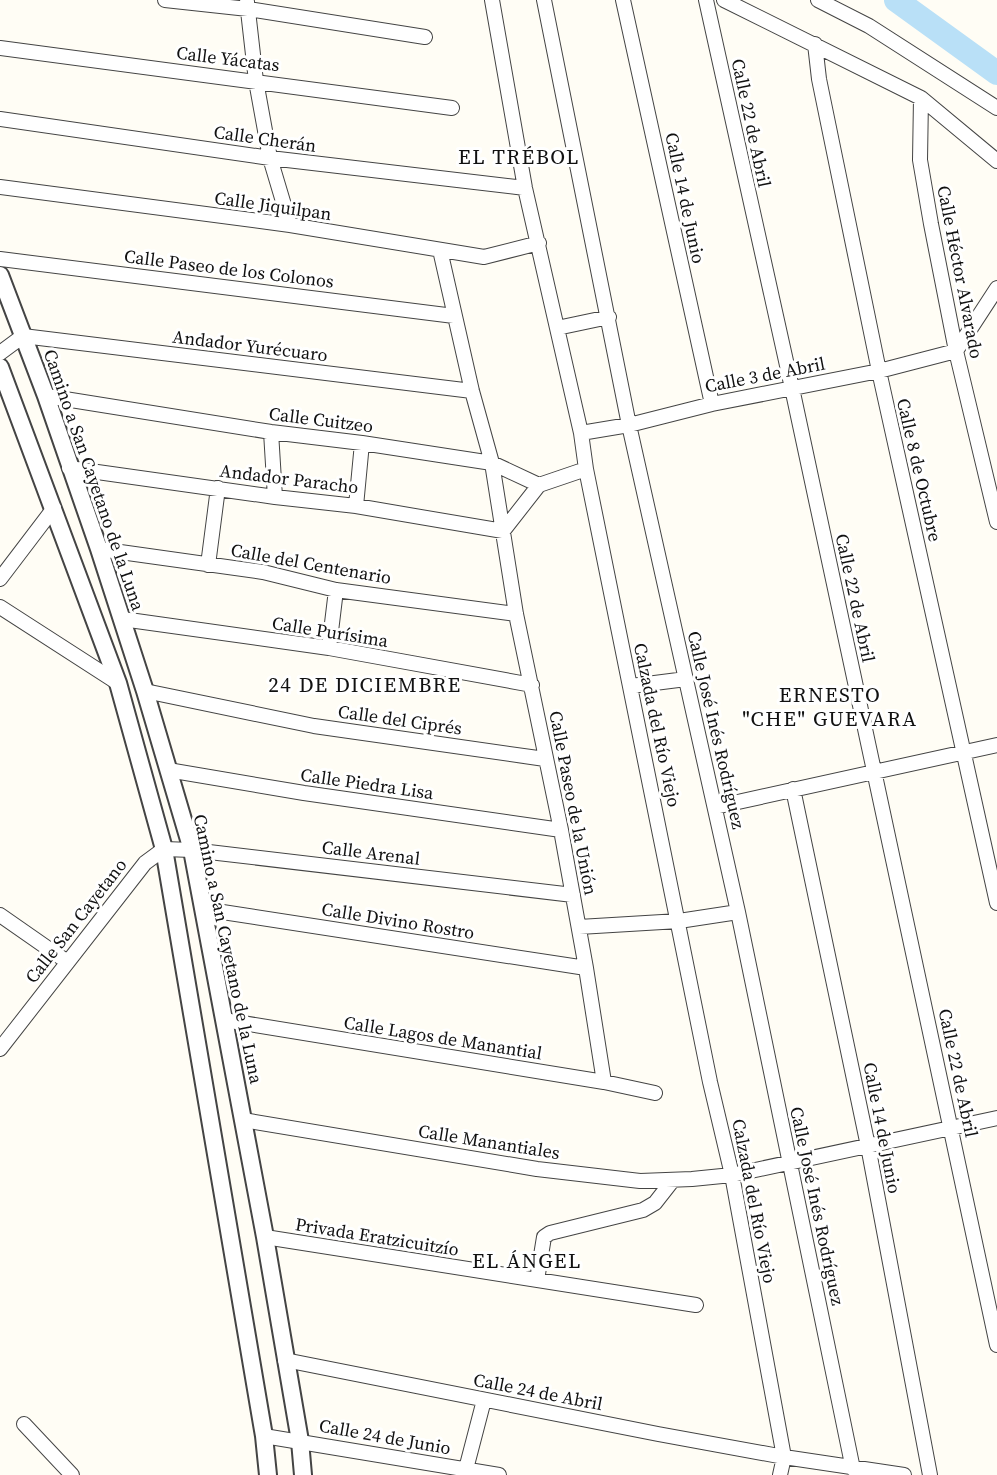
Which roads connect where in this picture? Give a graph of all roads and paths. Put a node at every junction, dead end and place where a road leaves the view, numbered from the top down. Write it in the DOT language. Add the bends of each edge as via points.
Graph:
graph roads {
  1 [pos="165,0"];
  2 [pos="492,0"];
  3 [pos="544,0"];
  4 [pos="623,0"];
  5 [pos="706,0"];
  6 [pos="724,0"];
  7 [pos="818,0"];
  8 [pos="247,5"];
  9 [pos="425,37"];
  10 [pos="815,44"];
  11 [pos="0,48"];
  12 [pos="256,81"];
  13 [pos="921,98"];
  14 [pos="452,108"];
  15 [pos="997,108"];
  16 [pos="0,119"];
  17 [pos="270,158"];
  18 [pos="997,161"];
  19 [pos="0,187"];
  20 [pos="525,188"];
  21 [pos="291,225"];
  22 [pos="539,243"];
  23 [pos="440,250"];
  24 [pos="0,259"];
  25 [pos="0,275"];
  26 [pos="997,288"];
  27 [pos="454,316"];
  28 [pos="609,317"];
  29 [pos="557,328"];
  30 [pos="23,336"];
  31 [pos="956,351"];
  32 [pos="0,353"];
  33 [pos="0,367"];
  34 [pos="879,371"];
  35 [pos="792,388"];
  36 [pos="472,391"];
  37 [pos="46,396"];
  38 [pos="712,404"];
  39 [pos="629,425"];
  40 [pos="271,432"];
  41 [pos="581,433"];
  42 [pos="362,443"];
  43 [pos="492,463"];
  44 [pos="69,468"];
  45 [pos="586,469"];
  46 [pos="539,485"];
  47 [pos="218,488"];
  48 [pos="275,498"];
  49 [pos="356,506"];
  50 [pos="54,508"];
  51 [pos="996,513"];
  52 [pos="503,531"];
  53 [pos="99,549"];
  54 [pos="208,564"];
  55 [pos="0,579"];
  56 [pos="336,590"];
  57 [pos="0,607"];
  58 [pos="516,614"];
  59 [pos="122,620"];
  60 [pos="329,648"];
  61 [pos="686,679"];
  62 [pos="118,683"];
  63 [pos="532,685"];
  64 [pos="631,686"];
  65 [pos="145,691"];
  66 [pos="997,746"];
  67 [pos="964,752"];
  68 [pos="545,759"];
  69 [pos="168,770"];
  70 [pos="874,771"];
  71 [pos="793,789"];
  72 [pos="715,807"];
  73 [pos="561,831"];
  74 [pos="164,849"];
  75 [pos="192,850"];
  76 [pos="573,895"];
  77 [pos="997,903"];
  78 [pos="203,909"];
  79 [pos="738,912"];
  80 [pos="0,915"];
  81 [pos="679,921"];
  82 [pos="579,927"];
  83 [pos="66,962"];
  84 [pos="586,968"];
  85 [pos="224,1020"];
  86 [pos="0,1049"];
  87 [pos="604,1082"];
  88 [pos="655,1093"];
  89 [pos="997,1118"];
  90 [pos="243,1120"];
  91 [pos="951,1127"];
  92 [pos="868,1146"];
  93 [pos="790,1163"];
  94 [pos="732,1174"];
  95 [pos="673,1180"];
  96 [pos="265,1237"];
  97 [pos="537,1280"];
  98 [pos="696,1305"];
  99 [pos="997,1345"];
  100 [pos="285,1360"];
  101 [pos="484,1400"];
  102 [pos="24,1424"];
  103 [pos="264,1436"];
  104 [pos="300,1441"];
  105 [pos="784,1457"];
  106 [pos="853,1468"];
  107 [pos="466,1472"];
  108 [pos="72,1475"];
  109 [pos="268,1475"];
  110 [pos="303,1475"];
  111 [pos="499,1475"];
  112 [pos="780,1475"];
  113 [pos="904,1475"];
  114 [pos="930,1475"];
  1 -- 8 [label="street"];
  2 -- 20 [label="street, Calzada del Río Viejo"];
  3 -- 28 [label="street, Calle José Inés Rodríguez"];
  4 -- 38 [label="street, Calle 14 de Junio"];
  5 -- 35 [label="street, Calle 22 de Abril"];
  6 -- 10 [label="street"];
  7 -- 15 [label="street" via="869,26"];
  8 -- 9 [label="street"];
  8 -- 12 [label="street"];
  10 -- 13 [label="street"];
  10 -- 34 [label="street, Calle 8 de Octubre"];
  11 -- 12 [label="street, Calle Yácatas"];
  12 -- 14 [label="street, Calle Yácatas"];
  12 -- 17 [label="street"];
  13 -- 18 [label="street"];
  13 -- 31 [label="street, Calle Héctor Alvarado" via="920,160"];
  16 -- 17 [label="street, Calle Cherán"];
  17 -- 20 [label="street, Calle Cherán"];
  17 -- 21 [label="street"];
  19 -- 21 [label="street, Calle Jiquilpan"];
  20 -- 22 [label="street, Calzada del Río Viejo"];
  21 -- 23 [label="street, Calle Jiquilpan"];
  22 -- 23 [label="street, Calle Jiquilpan" via="484,256"];
  22 -- 29 [label="street, Calzada del Río Viejo"];
  23 -- 27 [label="street, Calle Paseo de la Unión"];
  24 -- 27 [label="street, Calle Paseo de los Colonos"];
  25 -- 30 [label="street, Camino a San Cayetano de la Luna"];
  26 -- 31 [label="street"];
  27 -- 36 [label="street, Calle Paseo de la Unión"];
  28 -- 29 [label="street"];
  28 -- 39 [label="street, Calle José Inés Rodríguez"];
  29 -- 41 [label="street, Calzada del Río Viejo"];
  30 -- 32 [label="street"];
  30 -- 36 [label="street, Andador Yurécuaro"];
  30 -- 37 [label="street, Camino a San Cayetano de la Luna"];
  31 -- 34 [label="street, Calle 3 de Abril"];
  31 -- 51 [label="street, Calle Héctor Alvarado"];
  33 -- 50 [label="street"];
  34 -- 35 [label="street, Calle 3 de Abril"];
  34 -- 67 [label="street, Calle 8 de Octubre"];
  35 -- 38 [label="street, Calle 3 de Abril"];
  35 -- 70 [label="street, Calle 22 de Abril"];
  36 -- 43 [label="street, Calle Paseo de la Unión"];
  37 -- 40 [label="street, Calle Cuitzeo"];
  37 -- 44 [label="street, Camino a San Cayetano de la Luna"];
  38 -- 39 [label="street, Calle 3 de Abril"];
  39 -- 41 [label="street, Calle 3 de Abril"];
  39 -- 61 [label="street, Calle José Inés Rodríguez"];
  40 -- 42 [label="street, Calle Cuitzeo"];
  40 -- 48 [label="street"];
  41 -- 45 [label="street, Calzada del Río Viejo"];
  42 -- 43 [label="street, Calle Cuitzeo"];
  42 -- 49 [label="street"];
  43 -- 46 [label="street, Calle Cuitzeo"];
  43 -- 52 [label="street, Calle Paseo de la Unión"];
  44 -- 47 [label="street, Andador Paracho"];
  44 -- 53 [label="street, Camino a San Cayetano de la Luna"];
  45 -- 46 [label="street"];
  45 -- 64 [label="street, Calzada del Río Viejo"];
  46 -- 52 [label="street"];
  47 -- 48 [label="street, Andador Paracho"];
  47 -- 54 [label="street"];
  48 -- 49 [label="street, Andador Paracho"];
  49 -- 52 [label="street, Andador Paracho"];
  50 -- 55 [label="street"];
  50 -- 62 [label="street"];
  52 -- 58 [label="street, Calle Paseo de la Unión"];
  53 -- 54 [label="street, Calle del Centenario"];
  53 -- 59 [label="street, Camino a San Cayetano de la Luna"];
  54 -- 56 [label="street, Calle del Centenario" via="263,572"];
  56 -- 58 [label="street, Calle del Centenario"];
  56 -- 60 [label="street"];
  57 -- 62 [label="street"];
  58 -- 63 [label="street, Calle Paseo de la Unión"];
  59 -- 60 [label="street, Calle Purísima"];
  59 -- 65 [label="street, Camino a San Cayetano de la Luna"];
  60 -- 63 [label="street, Calle Purísima"];
  61 -- 64 [label="street"];
  61 -- 72 [label="street, Calle José Inés Rodríguez"];
  62 -- 74 [label="street"];
  63 -- 68 [label="street, Calle Paseo de la Unión"];
  64 -- 81 [label="street, Calzada del Río Viejo"];
  65 -- 68 [label="street, Calle del Ciprés" via="314,726"];
  65 -- 69 [label="street, Camino a San Cayetano de la Luna"];
  66 -- 67 [label="street"];
  67 -- 70 [label="street"];
  67 -- 77 [label="street, Calle 8 de Octubre"];
  68 -- 73 [label="street, Calle Paseo de la Unión"];
  69 -- 73 [label="street, Calle Piedra Lisa"];
  69 -- 75 [label="street, Camino a San Cayetano de la Luna"];
  70 -- 71 [label="street"];
  70 -- 91 [label="street, Calle 22 de Abril"];
  71 -- 72 [label="street"];
  71 -- 92 [label="street, Calle 14 de Junio"];
  72 -- 79 [label="street, Calle José Inés Rodríguez"];
  73 -- 76 [label="street, Calle Paseo de la Unión"];
  74 -- 75 [label="street, Calle Arenal"];
  74 -- 83 [label="street, Calle San Cayetano" via="145,862"];
  74 -- 103 [label="street"];
  75 -- 76 [label="street, Calle Arenal"];
  75 -- 78 [label="street, Camino a San Cayetano de la Luna"];
  76 -- 82 [label="street, Calle Paseo de la Unión"];
  78 -- 84 [label="street, Calle Divino Rostro"];
  78 -- 85 [label="street, Camino a San Cayetano de la Luna"];
  79 -- 81 [label="street"];
  79 -- 93 [label="street, Calle José Inés Rodríguez"];
  80 -- 83 [label="street"];
  81 -- 82 [label="street"];
  81 -- 94 [label="street, Calzada del Río Viejo"];
  82 -- 84 [label="street, Calle Paseo de la Unión"];
  83 -- 86 [label="street, Calle San Cayetano"];
  84 -- 87 [label="street, Calle Paseo de la Unión"];
  85 -- 87 [label="street, Calle Lagos de Manantial"];
  85 -- 90 [label="street, Camino a San Cayetano de la Luna"];
  87 -- 88 [label="street, Calle Lagos de Manantial"];
  89 -- 91 [label="street, Calle Manantiales"];
  90 -- 95 [label="street, Calle Manantiales" via="537,1169 640,1181"];
  90 -- 96 [label="street, Camino a San Cayetano de la Luna"];
  91 -- 92 [label="street, Calle Manantiales"];
  91 -- 99 [label="street, Calle 22 de Abril"];
  92 -- 93 [label="street, Calle Manantiales"];
  92 -- 114 [label="street, Calle 14 de Junio"];
  93 -- 94 [label="street, Calle Manantiales"];
  93 -- 106 [label="street, Calle José Inés Rodríguez"];
  94 -- 95 [label="street, Calle Manantiales"];
  94 -- 105 [label="street, Calzada del Río Viejo"];
  95 -- 97 [label="street" via="655,1203 643,1210 544,1237"];
  96 -- 97 [label="street, Privada Eratzicuitzío"];
  96 -- 100 [label="street, Camino a San Cayetano de la Luna"];
  97 -- 98 [label="street, Privada Eratzicuitzío"];
  100 -- 101 [label="street, Calle 24 de Abril"];
  100 -- 104 [label="street, Camino a San Cayetano de la Luna"];
  101 -- 105 [label="street, Calle 24 de Abril"];
  101 -- 107 [label="street"];
  102 -- 108 [label="street"];
  103 -- 104 [label="street, Calle 24 de Junio"];
  103 -- 109 [label="street"];
  104 -- 107 [label="street, Calle 24 de Junio"];
  104 -- 110 [label="street, Camino a San Cayetano de la Luna"];
  105 -- 106 [label="street, Calle 24 de Abril"];
  105 -- 112 [label="street"];
  106 -- 113 [label="street, Calle 24 de Abril"];
  107 -- 111 [label="street, Calle 24 de Junio"];
}
